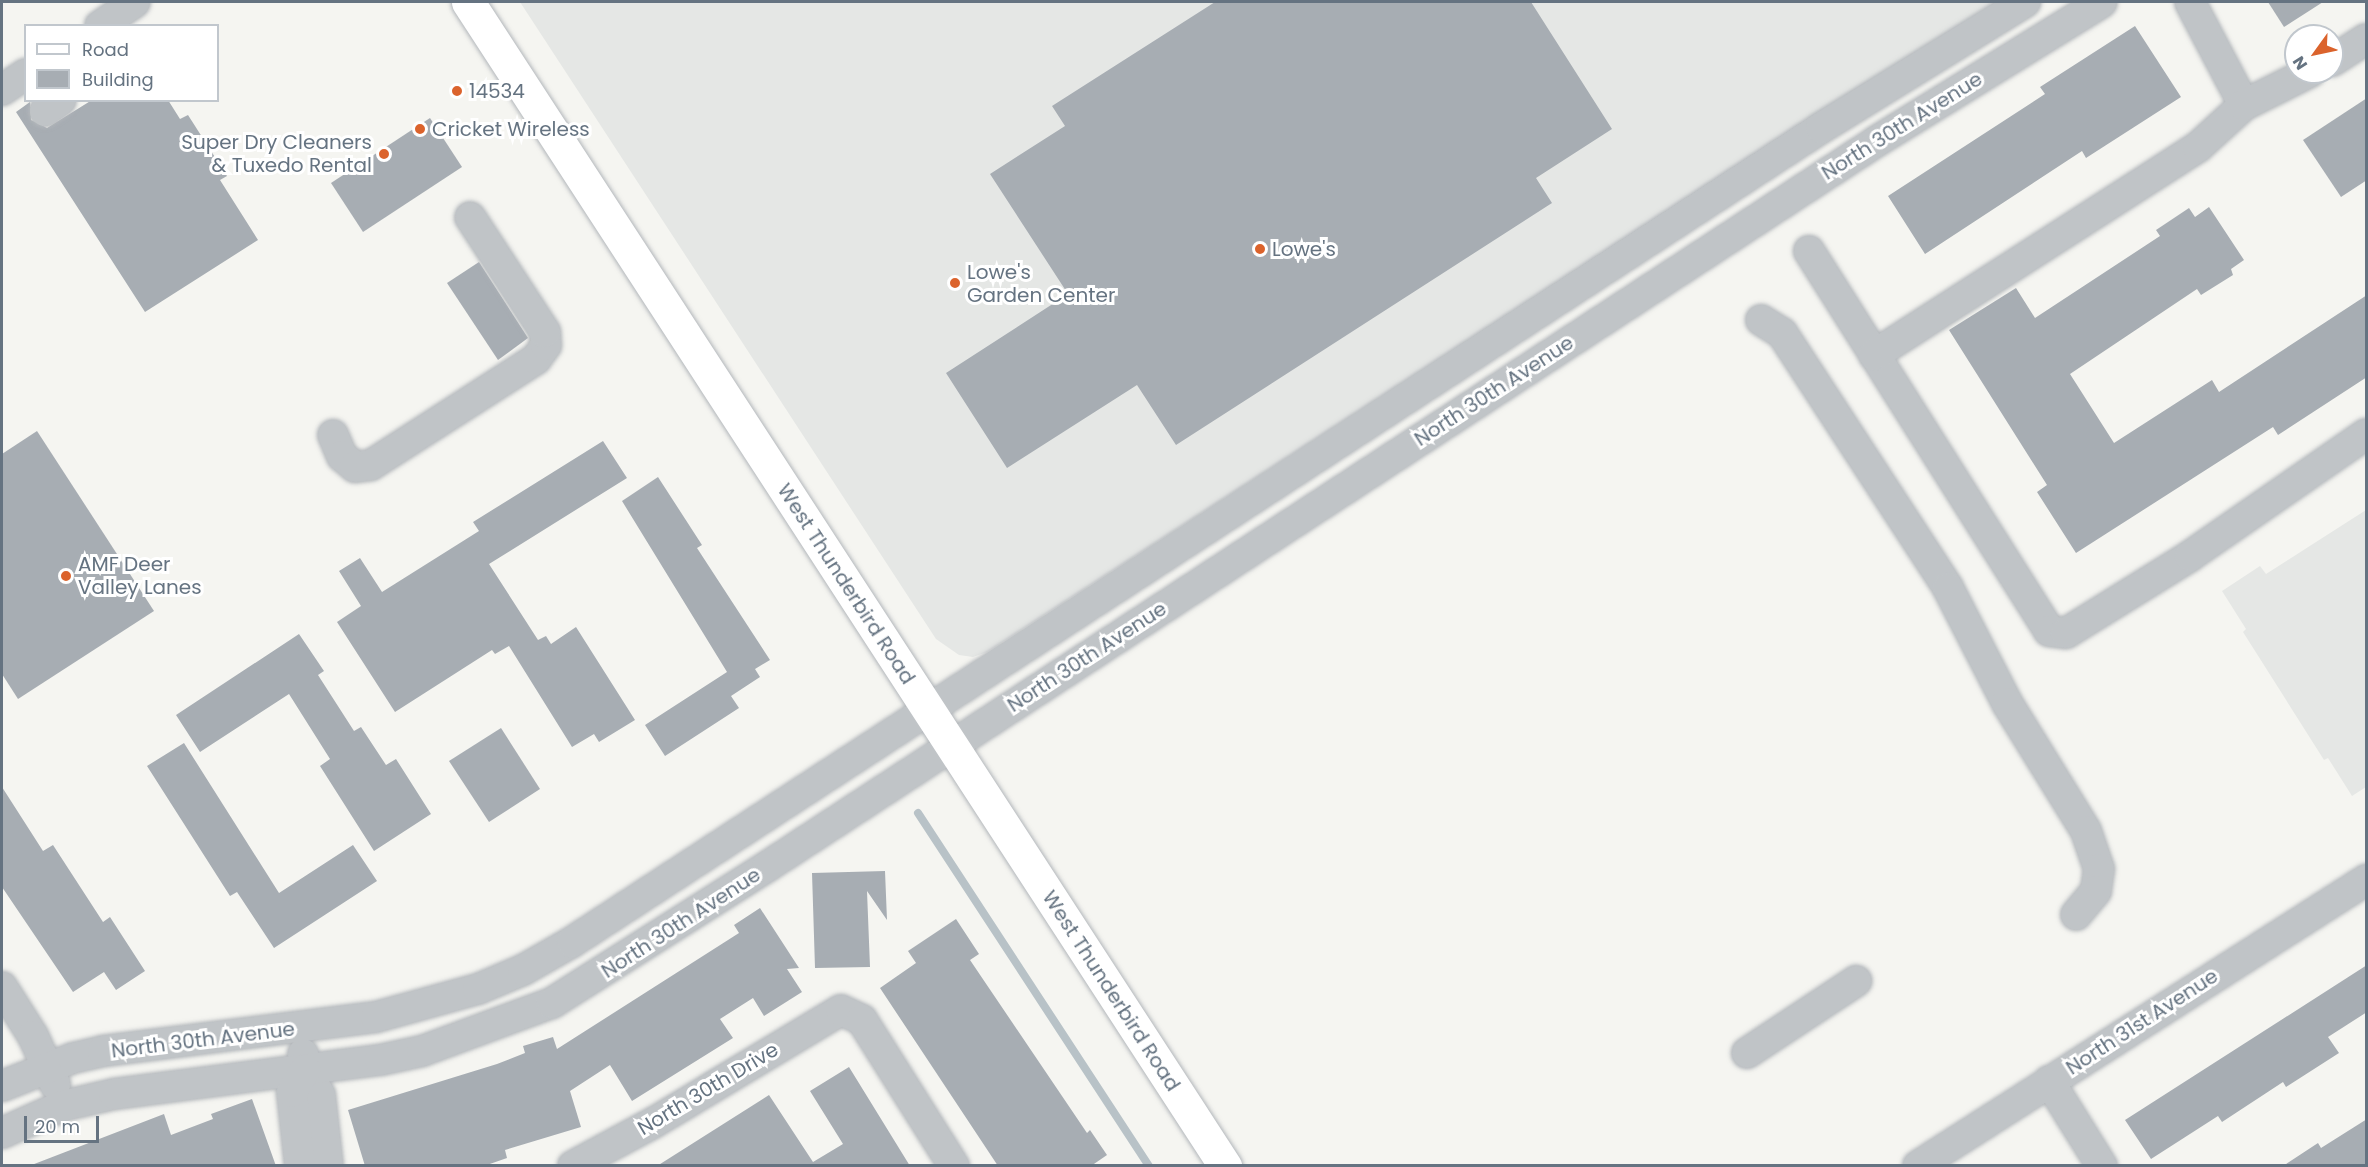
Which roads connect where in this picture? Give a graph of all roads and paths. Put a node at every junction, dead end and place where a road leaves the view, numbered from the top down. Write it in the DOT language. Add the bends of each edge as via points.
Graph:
graph roads {
  1 [pos="135,2"];
  2 [pos="468,2"];
  3 [pos="2025,2"];
  4 [pos="2102,2"];
  5 [pos="2190,2"];
  6 [pos="103,24"];
  7 [pos="2367,39"];
  8 [pos="2344,53"];
  9 [pos="24,75"];
  10 [pos="2286,84"];
  11 [pos="2,90"];
  12 [pos="2244,105"];
  13 [pos="470,217"];
  14 [pos="1809,251"];
  15 [pos="1761,320"];
  16 [pos="1874,355"];
  17 [pos="2367,434"];
  18 [pos="333,435"];
  19 [pos="927,710"];
  20 [pos="950,746"];
  21 [pos="2367,880"];
  22 [pos="2076,915"];
  23 [pos="1856,981"];
  24 [pos="2,987"];
  25 [pos="300,1028"];
  26 [pos="1747,1053"];
  27 [pos="50,1067"];
  28 [pos="305,1070"];
  29 [pos="2049,1081"];
  30 [pos="2,1086"];
  31 [pos="63,1106"];
  32 [pos="2,1133"];
  33 [pos="300,1166"];
  34 [pos="328,1166"];
  35 [pos="573,1166"];
  36 [pos="954,1166"];
  37 [pos="1225,1166"];
  38 [pos="1918,1166"];
  39 [pos="2102,1166"];
  1 -- 6 [label="street"];
  2 -- 19 [label="main road, West Thunderbird Road"];
  3 -- 19 [label="street, North 30th Avenue" via="1404,396"];
  4 -- 20 [label="street, North 30th Avenue" via="1877,141"];
  5 -- 12 [label="street"];
  7 -- 8 [label="street"];
  9 -- 11 [label="street"];
  10 -- 12 [label="street"];
  12 -- 16 [label="street" via="2198,147"];
  13 -- 18 [label="street" via="545,332 546,345 536,359 371,465 355,466 342,456"];
  14 -- 16 [label="street"];
  15 -- 22 [label="street" via="1782,333 1942,580 2007,703 2086,831 2099,869 2097,891"];
  16 -- 17 [label="street" via="2049,631 2066,633 2181,562"];
  19 -- 20 [label="main road, West Thunderbird Road"];
  19 -- 25 [label="street, North 30th Avenue" via="523,970 425,1005"];
  20 -- 28 [label="street, North 30th Avenue" via="552,1003 422,1051"];
  20 -- 37 [label="main road, West Thunderbird Road"];
  21 -- 29 [label="street, North 31st Avenue"];
  23 -- 26 [label="street"];
  24 -- 27 [label="street"];
  25 -- 27 [label="street, North 30th Avenue" via="103,1051"];
  25 -- 28 [label="street"];
  27 -- 30 [label="street, North 30th Avenue"];
  27 -- 31 [label="street"];
  28 -- 31 [label="street, North 30th Avenue" via="114,1094"];
  28 -- 33 [label="street" via="292,1092"];
  28 -- 34 [label="street" via="320,1095"];
  29 -- 38 [label="street, North 31st Avenue"];
  29 -- 39 [label="street"];
  31 -- 32 [label="street, North 30th Avenue"];
  35 -- 36 [label="street, North 30th Drive" via="653,1123 841,1010 862,1020"];
}
